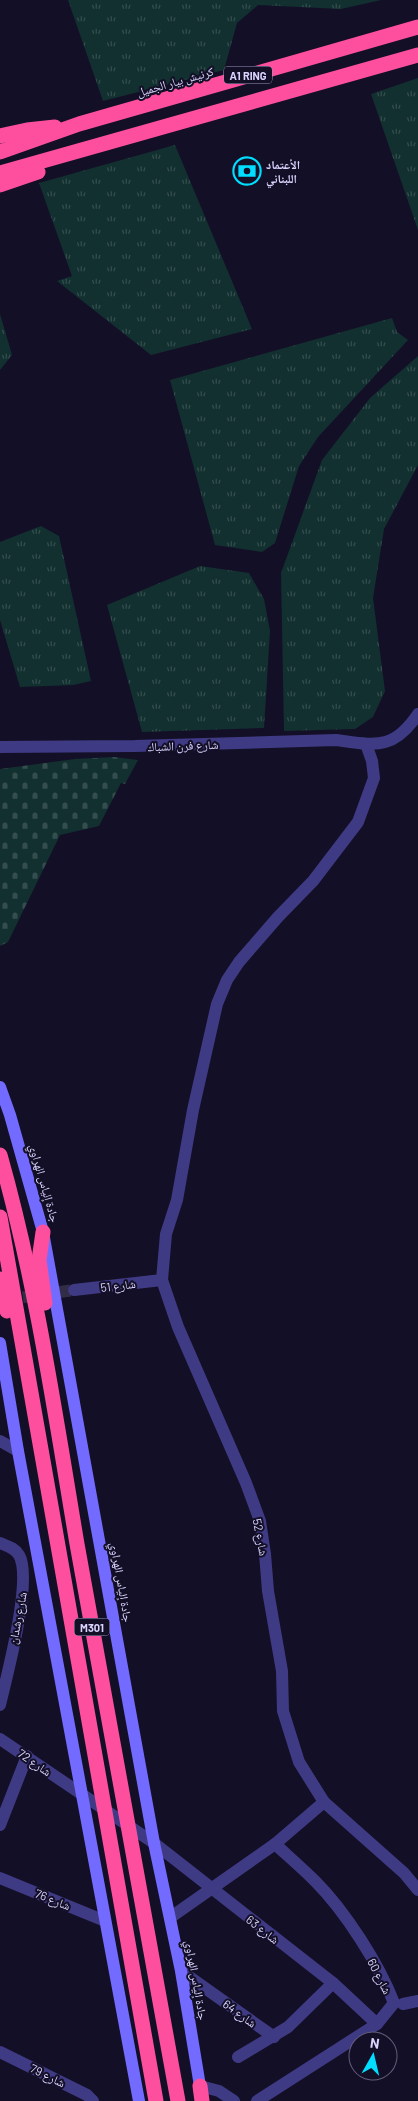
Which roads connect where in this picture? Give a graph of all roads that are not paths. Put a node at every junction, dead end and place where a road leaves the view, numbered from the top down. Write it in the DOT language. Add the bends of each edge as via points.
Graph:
graph roads {
  1 [pos="418,27"];
  2 [pos="418,55"];
  3 [pos="79,124"];
  4 [pos="0,136"];
  5 [pos="101,144"];
  6 [pos="0,152"];
  7 [pos="0,174"];
  8 [pos="0,185"];
  9 [pos="418,714"];
  10 [pos="366,744"];
  11 [pos="0,748"];
  12 [pos="0,1087"];
  13 [pos="0,1155"];
  14 [pos="0,1217"];
  15 [pos="43,1232"];
  16 [pos="0,1279"];
  17 [pos="162,1280"];
  18 [pos="74,1290"];
  19 [pos="23,1342"];
  20 [pos="0,1343"];
  21 [pos="48,1367"];
  22 [pos="0,1441"];
  23 [pos="18,1451"];
  24 [pos="0,1542"];
  25 [pos="0,1705"];
  26 [pos="0,1739"];
  27 [pos="27,1756"];
  28 [pos="324,1802"];
  29 [pos="0,1824"];
  30 [pos="150,1840"];
  31 [pos="275,1844"];
  32 [pos="0,1878"];
  33 [pos="212,1890"];
  34 [pos="418,1890"];
  35 [pos="171,1917"];
  36 [pos="105,1920"];
  37 [pos="181,1971"];
  38 [pos="333,1983"];
  39 [pos="418,2001"];
  40 [pos="404,2004"];
  41 [pos="377,2024"];
  42 [pos="274,2037"];
  43 [pos="0,2052"];
  44 [pos="238,2057"];
  45 [pos="200,2086"];
  46 [pos="93,2101"];
  47 [pos="139,2101"];
  48 [pos="156,2101"];
  49 [pos="178,2101"];
  50 [pos="202,2101"];
  51 [pos="234,2101"];
  52 [pos="257,2101"];
  1 -- 3 [label="highway, كرنيش بيار الجميل / A1 RING"];
  2 -- 5 [label="highway, A1 RING"];
  3 -- 4 [label="highway"];
  3 -- 6 [label="highway, كرنيش بيار الجميل / A1 RING"];
  5 -- 7 [label="highway, A1 RING"];
  5 -- 8 [label="highway"];
  9 -- 10 [label="street, شارع فرن الشباك" via="398,737 384,744"];
  10 -- 11 [label="street, شارع فرن الشباك" via="336,740"];
  10 -- 17 [label="street" via="374,778 358,822 313,882 239,962 216,1004 177,1200 166,1234"];
  12 -- 15 [label="street, جادة إلياس الهراوي"];
  13 -- 21 [label="highway, M301" via="18,1216"];
  14 -- 19 [label="highway, M301"];
  15 -- 21 [label="highway" via="39,1260 49,1330"];
  15 -- 30 [label="street, جادة إلياس الهراوي"];
  16 -- 19 [label="highway" via="8,1315"];
  17 -- 18 [label="street, شارع 51"];
  17 -- 28 [label="street, شارع 52" via="178,1327 260,1521 282,1671 283,1711 299,1762"];
  19 -- 48 [label="highway, M301"];
  20 -- 23 [label="street"];
  21 -- 49 [label="highway, M301"];
  22 -- 23 [label="street"];
  23 -- 36 [label="street"];
  24 -- 25 [label="street, شارع رشدان" via="20,1555 24,1591"];
  26 -- 27 [label="street, شارع 72"];
  27 -- 29 [label="street"];
  27 -- 30 [label="street, شارع 72"];
  28 -- 31 [label="street"];
  28 -- 34 [label="street, شارع 52" via="404,1873"];
  30 -- 33 [label="street, شارع 63"];
  30 -- 35 [label="street, جادة إلياس الهراوي"];
  31 -- 33 [label="street"];
  31 -- 41 [label="street, شارع 60" via="316,1882 354,1931 384,1979 394,2003"];
  32 -- 36 [label="street, شارع 76"];
  33 -- 35 [label="street"];
  33 -- 38 [label="street, شارع 63"];
  35 -- 37 [label="street, جادة إلياس الهراوي"];
  36 -- 47 [label="street"];
  37 -- 42 [label="street, شارع 64"];
  37 -- 45 [label="street, جادة إلياس الهراوي"];
  38 -- 41 [label="street, شارع 63"];
  38 -- 42 [label="street, شارع 64"];
  39 -- 40 [label="street"];
  41 -- 52 [label="street, شارع 60"];
  42 -- 44 [label="street, شارع 64"];
  43 -- 46 [label="street, شارع 79" via="87,2095"];
  45 -- 50 [label="highway"];
  45 -- 51 [label="street" via="219,2091"];
}
